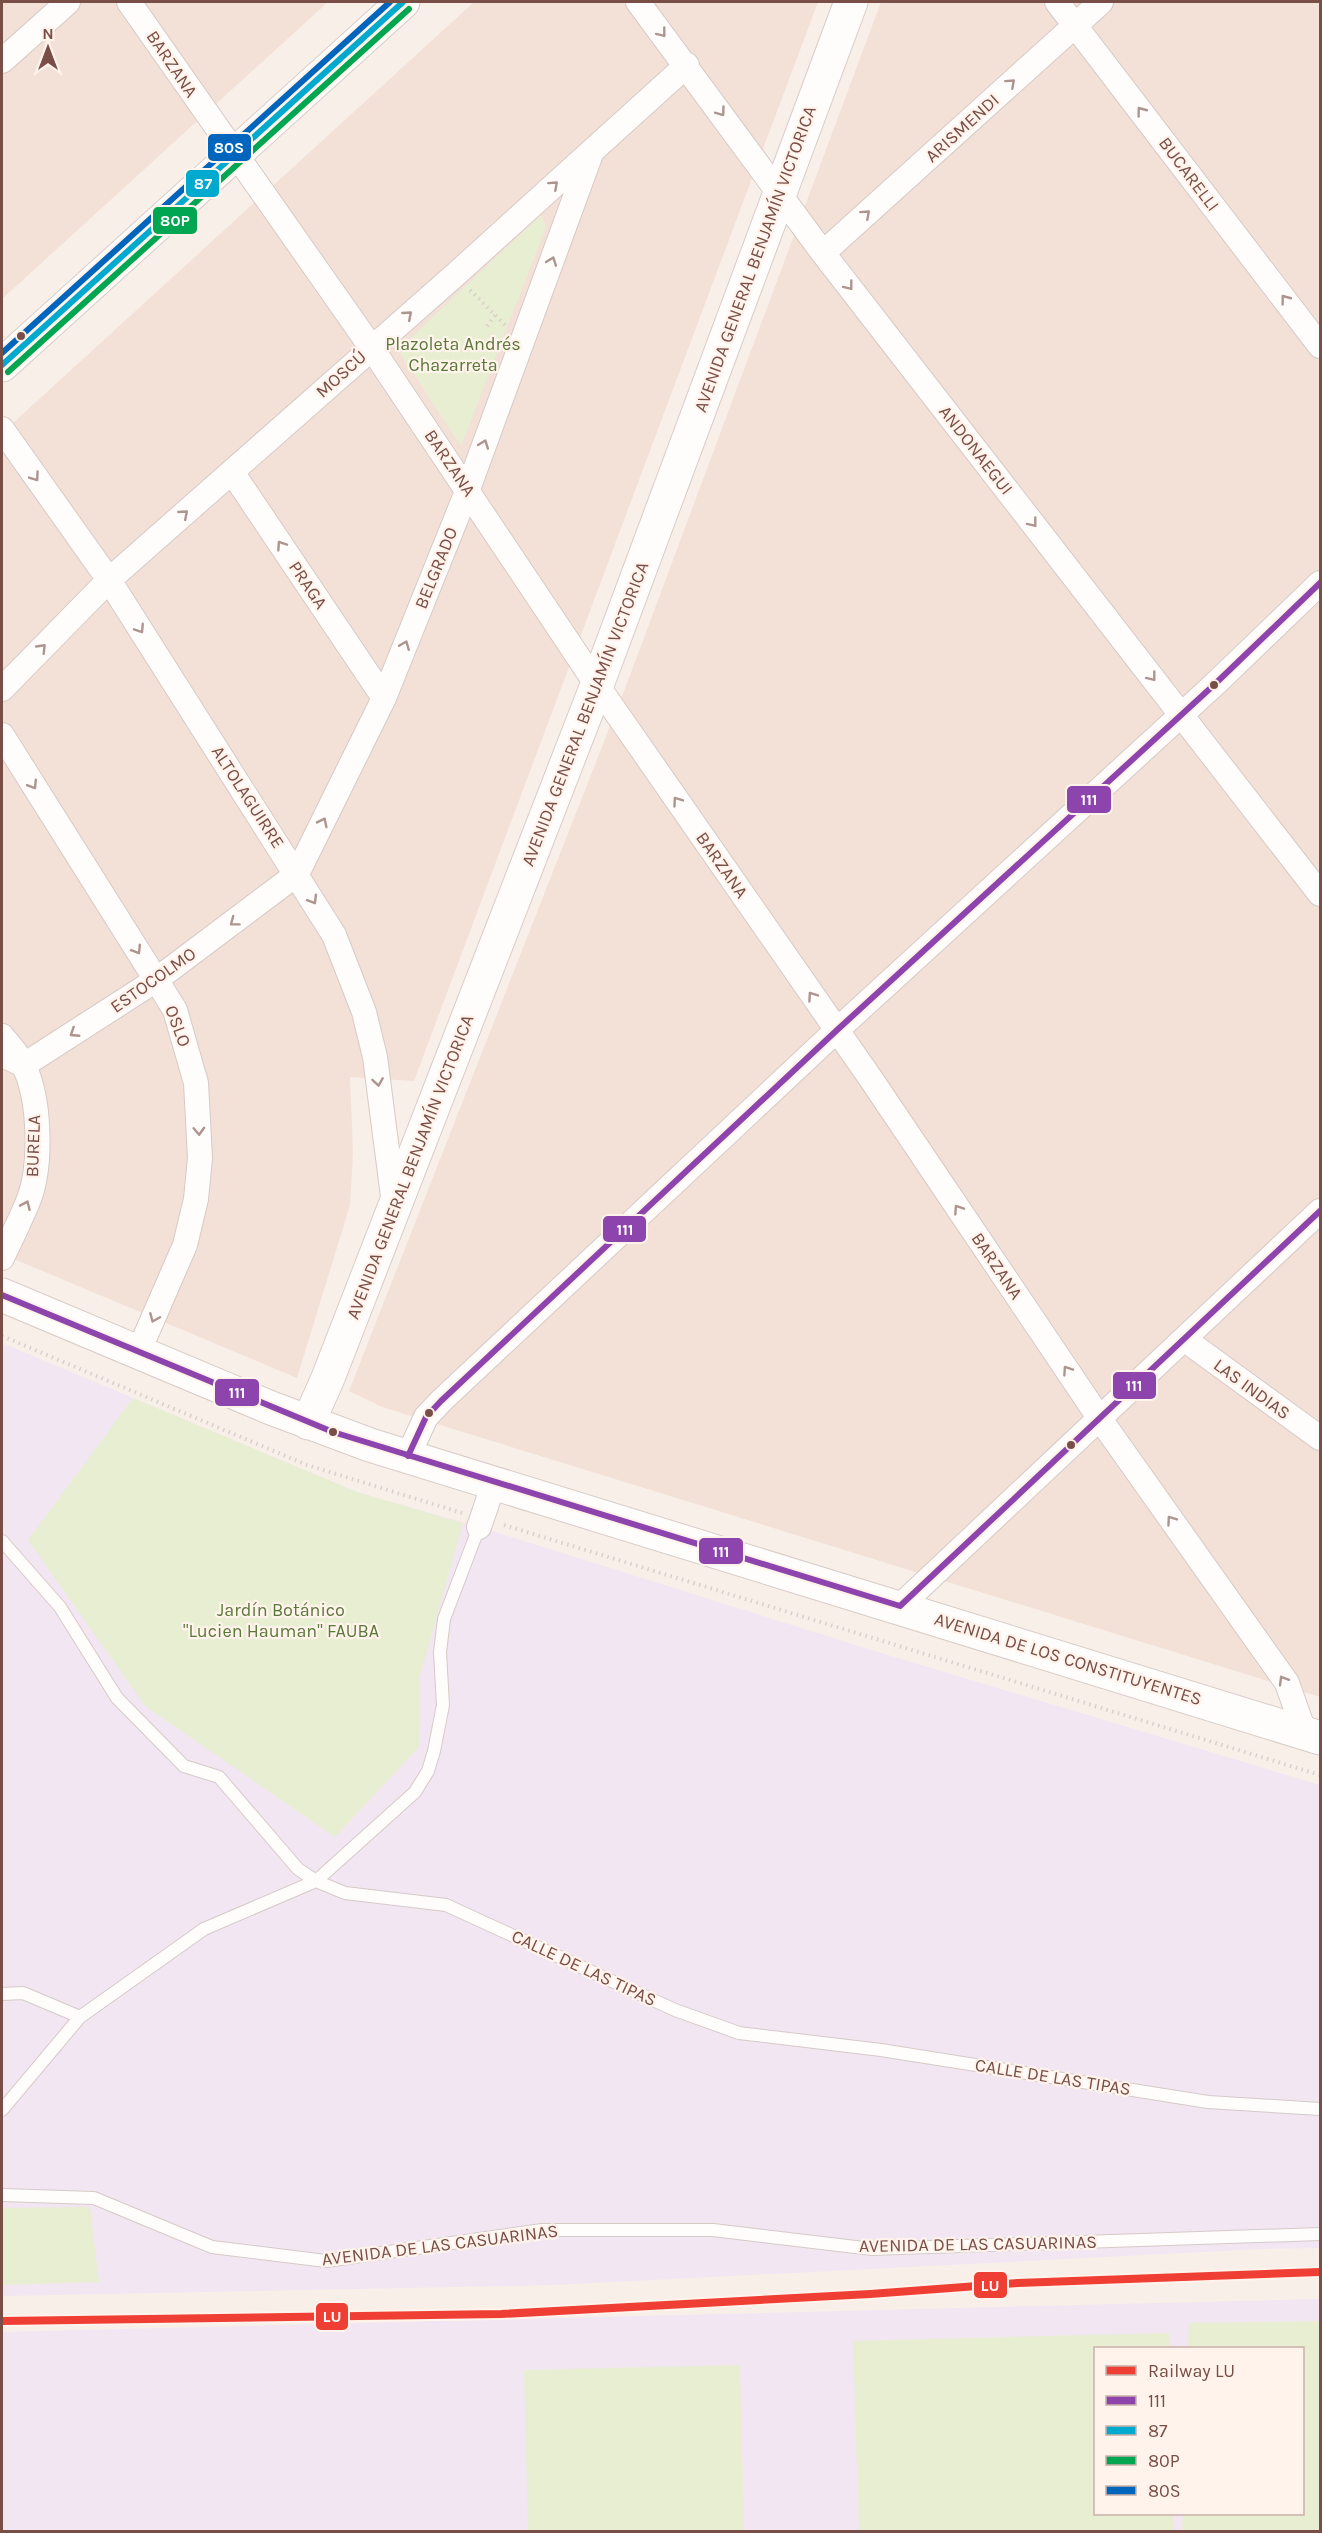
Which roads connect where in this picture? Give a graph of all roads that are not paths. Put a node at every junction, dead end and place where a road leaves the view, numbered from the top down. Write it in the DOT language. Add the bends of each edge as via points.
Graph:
graph roads {
  1 [pos="68,2"];
  2 [pos="129,2"];
  3 [pos="403,2"];
  4 [pos="638,2"];
  5 [pos="851,2"];
  6 [pos="1057,2"];
  7 [pos="1101,2"];
  8 [pos="1075,26"];
  9 [pos="2,61"];
  10 [pos="687,65"];
  11 [pos="592,151"];
  12 [pos="234,154"];
  13 [pos="779,193"];
  14 [pos="823,253"];
  15 [pos="1320,346"];
  16 [pos="371,347"];
  17 [pos="2,365"];
  18 [pos="2,429"];
  19 [pos="232,472"];
  20 [pos="468,489"];
  21 [pos="109,580"];
  22 [pos="1320,583"];
  23 [pos="597,685"];
  24 [pos="2,689"];
  25 [pos="384,698"];
  26 [pos="1181,714"];
  27 [pos="2,735"];
  28 [pos="297,874"];
  29 [pos="1320,894"];
  30 [pos="156,980"];
  31 [pos="836,1031"];
  32 [pos="2,1036"];
  33 [pos="2,1055"];
  34 [pos="24,1065"];
  35 [pos="394,1206"];
  36 [pos="1320,1211"];
  37 [pos="2,1258"];
  38 [pos="2,1294"];
  39 [pos="1184,1339"];
  40 [pos="138,1353"];
  41 [pos="1100,1419"];
  42 [pos="308,1423"];
  43 [pos="1320,1438"];
  44 [pos="408,1456"];
  45 [pos="494,1483"];
  46 [pos="480,1523"];
  47 [pos="2,1541"];
  48 [pos="900,1606"];
  49 [pos="1313,1736"];
  50 [pos="316,1881"];
  51 [pos="2,1994"];
  52 [pos="80,2017"];
  53 [pos="1320,2109"];
  54 [pos="2,2110"];
  55 [pos="2,2195"];
  56 [pos="1320,2234"];
  1 -- 9 [label="street"];
  2 -- 12 [label="street, BARZANA"];
  3 -- 12 [label="main road"];
  4 -- 10 [label="street, ANDONAEGUI, one-way"];
  5 -- 13 [label="main road, AVENIDA GENERAL BENJAMÍN VICTORICA"];
  6 -- 8 [label="street, BUCARELLI"];
  7 -- 8 [label="street, ARISMENDI"];
  14 -- 8 [label="street, ARISMENDI, one-way"];
  15 -- 8 [label="street, BUCARELLI, one-way"];
  10 -- 11 [label="street, MOSCÚ"];
  10 -- 13 [label="street, ANDONAEGUI, one-way"];
  16 -- 11 [label="street, MOSCÚ, one-way"];
  20 -- 11 [label="street, BELGRADO, one-way"];
  12 -- 16 [label="street, BARZANA"];
  12 -- 17 [label="main road"];
  13 -- 14 [label="street, ANDONAEGUI"];
  13 -- 23 [label="main road, AVENIDA GENERAL BENJAMÍN VICTORICA"];
  14 -- 26 [label="street, ANDONAEGUI, one-way"];
  16 -- 19 [label="street, MOSCÚ"];
  16 -- 20 [label="street, BARZANA"];
  18 -- 21 [label="street, ALTOLAGUIRRE, one-way"];
  21 -- 19 [label="street, MOSCÚ, one-way"];
  25 -- 19 [label="street, PRAGA, one-way"];
  20 -- 23 [label="street, BARZANA"];
  25 -- 20 [label="street, BELGRADO, one-way"];
  24 -- 21 [label="street, MOSCÚ, one-way"];
  21 -- 28 [label="street, ALTOLAGUIRRE, one-way"];
  22 -- 26 [label="street"];
  31 -- 23 [label="street, BARZANA, one-way"];
  23 -- 35 [label="main road, AVENIDA GENERAL BENJAMÍN VICTORICA"];
  28 -- 25 [label="street, BELGRADO, one-way"];
  26 -- 29 [label="street, ANDONAEGUI"];
  26 -- 31 [label="street"];
  27 -- 30 [label="street, OSLO, one-way"];
  28 -- 30 [label="street, ESTOCOLMO, one-way"];
  28 -- 35 [label="street, ALTOLAGUIRRE, one-way" via="334,935 364,1012 375,1057"];
  30 -- 34 [label="street, ESTOCOLMO, one-way"];
  30 -- 40 [label="street, OSLO, one-way" via="175,1010 187,1046 196,1083 200,1158 196,1199 185,1245"];
  41 -- 31 [label="street, BARZANA, one-way"];
  31 -- 44 [label="street" via="441,1401 426,1417"];
  32 -- 34 [label="street, BURELA"];
  33 -- 34 [label="street"];
  37 -- 34 [label="street, BURELA, one-way" via="30,1197 36,1168 34,1099"];
  35 -- 42 [label="main road, AVENIDA GENERAL BENJAMÍN VICTORICA"];
  36 -- 39 [label="street"];
  38 -- 40 [label="main road, AVENIDA DE LOS CONSTITUYENTES"];
  39 -- 41 [label="street"];
  39 -- 43 [label="street, LAS INDIAS"];
  40 -- 42 [label="main road, AVENIDA DE LOS CONSTITUYENTES"];
  41 -- 48 [label="street"];
  49 -- 41 [label="street, BARZANA, one-way" via="1287,1683"];
  42 -- 44 [label="main road, AVENIDA DE LOS CONSTITUYENTES"];
  44 -- 45 [label="main road, AVENIDA DE LOS CONSTITUYENTES"];
  45 -- 46 [label="street"];
  45 -- 48 [label="main road, AVENIDA DE LOS CONSTITUYENTES"];
  46 -- 50 [label="lane" via="444,1619 440,1652 443,1705 428,1771 415,1792"];
  47 -- 50 [label="lane, CALLE DE LAS TIPAS" via="60,1606 117,1698 184,1766 219,1777 298,1869"];
  48 -- 49 [label="main road, AVENIDA DE LOS CONSTITUYENTES"];
  50 -- 52 [label="lane" via="204,1929"];
  50 -- 53 [label="lane, CALLE DE LAS TIPAS" via="345,1893 446,1905 675,2010 739,2033 881,2050 1208,2102"];
  51 -- 52 [label="lane" via="23,1993"];
  52 -- 54 [label="lane"];
  55 -- 56 [label="lane, AVENIDA DE LAS CASUARINAS" via="94,2198 212,2247 326,2261 542,2230 713,2230 872,2249"];
}
